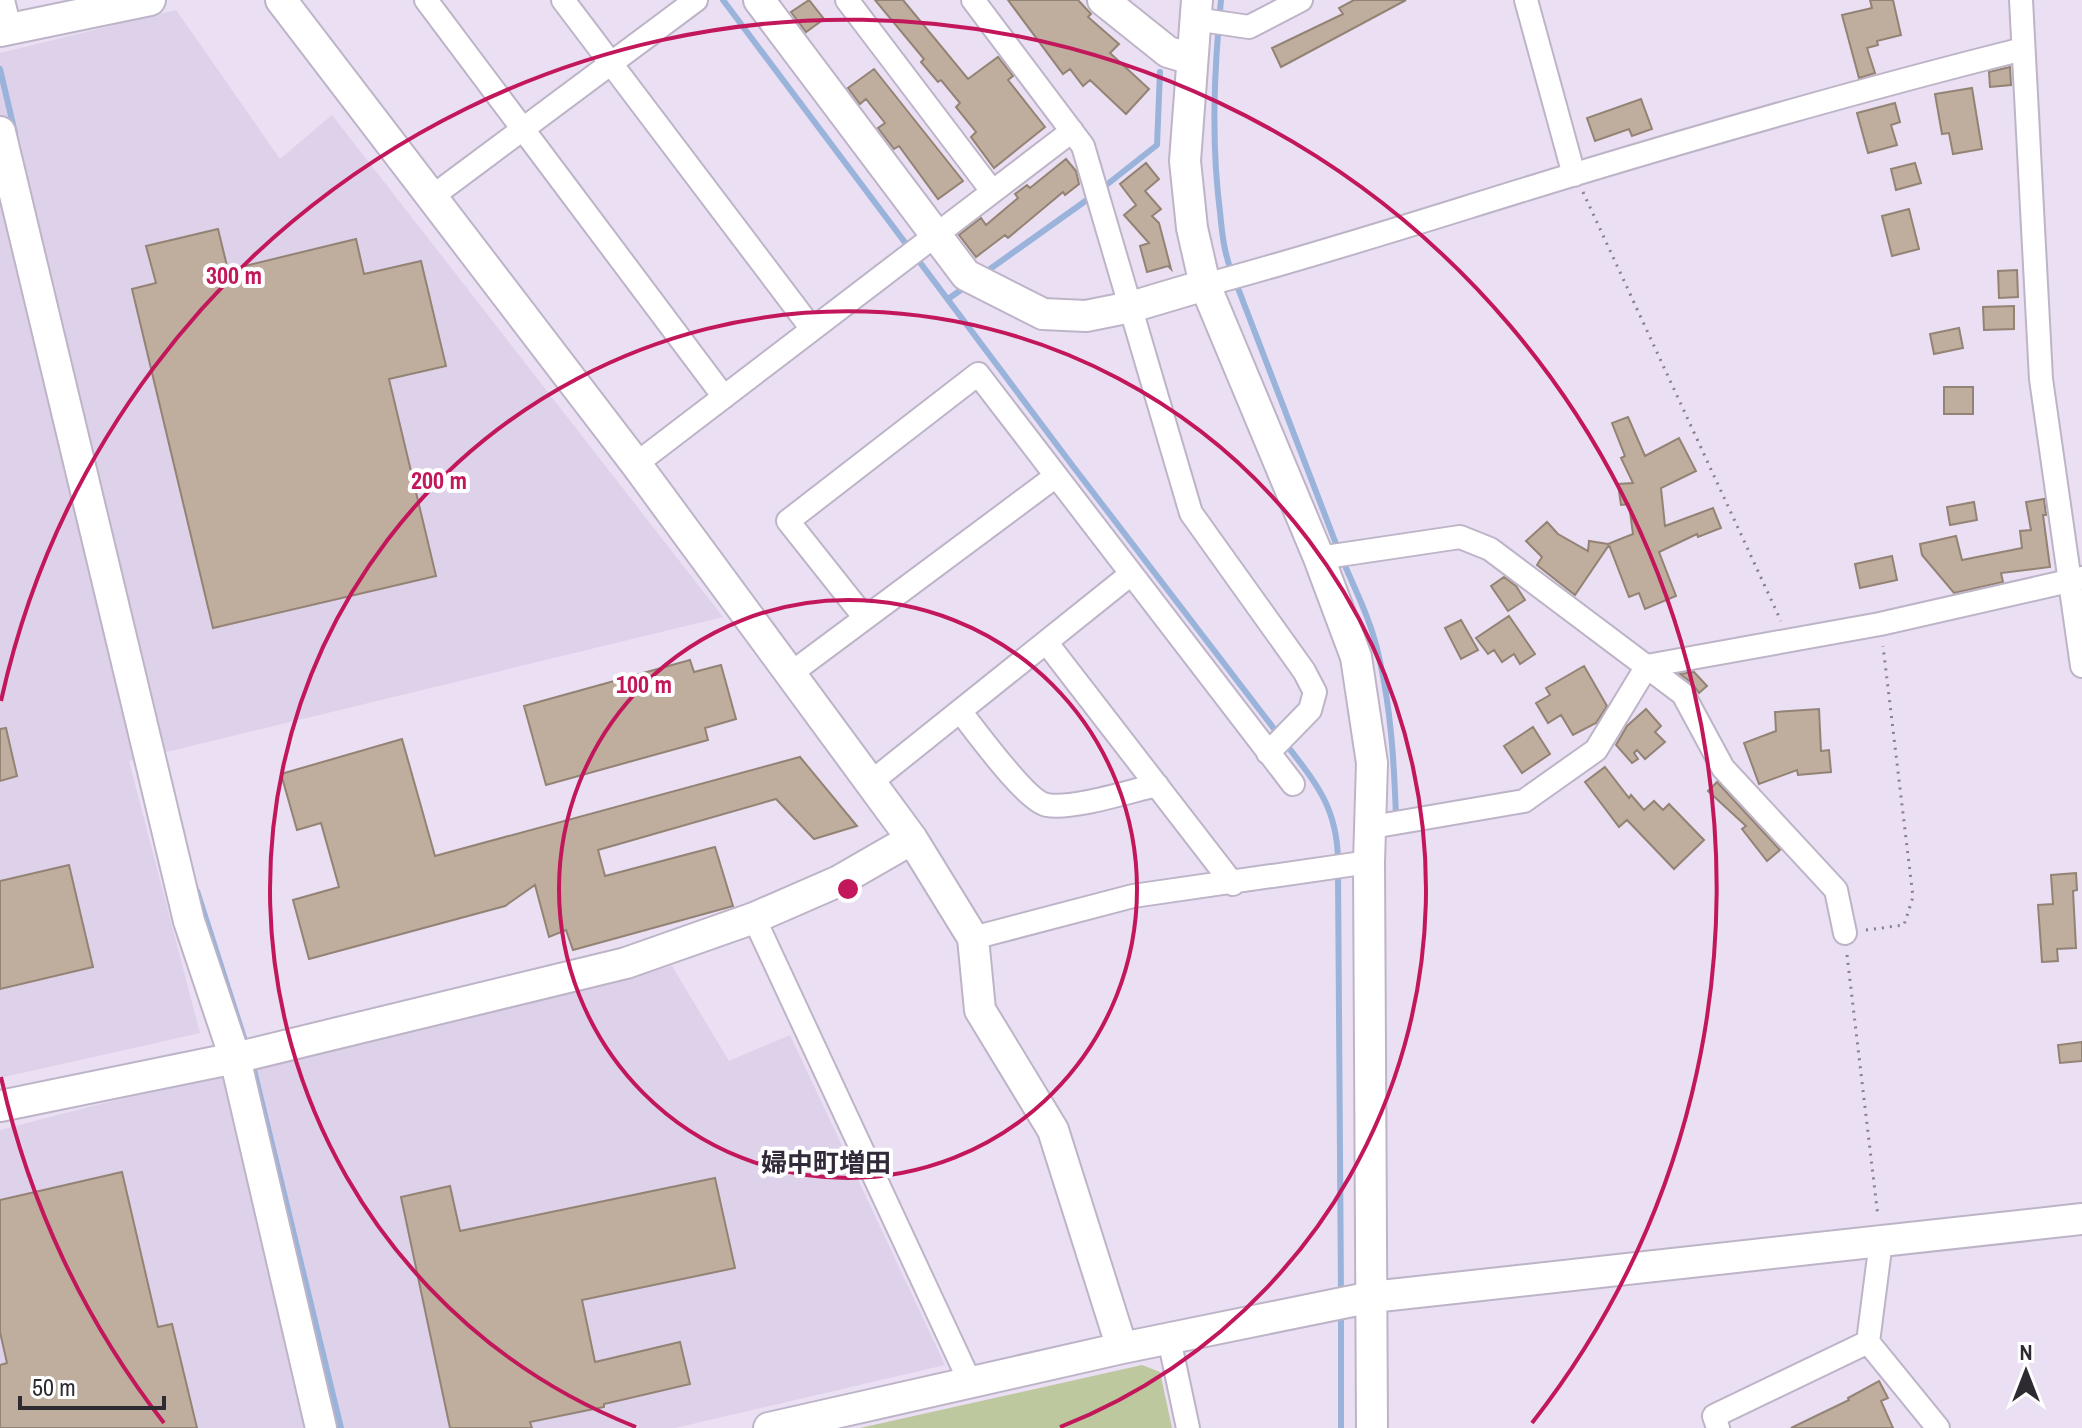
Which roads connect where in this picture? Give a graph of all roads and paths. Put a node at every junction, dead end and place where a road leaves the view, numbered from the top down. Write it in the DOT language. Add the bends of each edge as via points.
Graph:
graph roads {
  1 [pos="150,0"];
  2 [pos="281,0"];
  3 [pos="426,0"];
  4 [pos="563,0"];
  5 [pos="696,0"];
  6 [pos="759,0"];
  7 [pos="847,0"];
  8 [pos="973,0"];
  9 [pos="1103,0"];
  10 [pos="1526,0"];
  11 [pos="2021,0"];
  12 [pos="1291,3"];
  13 [pos="1196,10"];
  14 [pos="4,20"];
  15 [pos="2023,49"];
  16 [pos="1192,59"];
  17 [pos="612,64"];
  18 [pos="522,130"];
  19 [pos="1072,131"];
  20 [pos="0,132"];
  21 [pos="1574,175"];
  22 [pos="992,191"];
  23 [pos="433,196"];
  24 [pos="935,235"];
  25 [pos="1205,285"];
  26 [pos="1131,307"];
  27 [pos="812,329"];
  28 [pos="724,397"];
  29 [pos="636,464"];
  30 [pos="1056,476"];
  31 [pos="1319,558"];
  32 [pos="1131,574"];
  33 [pos="2076,579"];
  34 [pos="865,618"];
  35 [pos="1880,624"];
  36 [pos="1789,640"];
  37 [pos="1046,642"];
  38 [pos="1647,666"];
  39 [pos="2082,666"];
  40 [pos="790,674"];
  41 [pos="960,711"];
  42 [pos="1268,753"];
  43 [pos="870,783"];
  44 [pos="1293,784"];
  45 [pos="1157,785"];
  46 [pos="1372,827"];
  47 [pos="912,839"];
  48 [pos="1369,862"];
  49 [pos="1233,884"];
  50 [pos="754,918"];
  51 [pos="1845,933"];
  52 [pos="973,938"];
  53 [pos="235,1058"];
  54 [pos="0,1106"];
  55 [pos="2082,1219"];
  56 [pos="1881,1241"];
  57 [pos="1372,1297"];
  58 [pos="1169,1339"];
  59 [pos="1868,1342"];
  60 [pos="1122,1348"];
  61 [pos="970,1382"];
  62 [pos="321,1428"];
  63 [pos="769,1428"];
  64 [pos="1188,1428"];
  65 [pos="1372,1428"];
  66 [pos="1718,1428"];
  67 [pos="1938,1428"];
  1 -- 14 [label="street"];
  2 -- 23 [label="street"];
  3 -- 18 [label="street"];
  4 -- 17 [label="street"];
  5 -- 17 [label="street"];
  6 -- 24 [label="street"];
  7 -- 22 [label="street"];
  8 -- 19 [label="street"];
  9 -- 16 [label="street" via="1168,52"];
  10 -- 21 [label="street"];
  11 -- 15 [label="street"];
  12 -- 13 [label="street" via="1249,27"];
  13 -- 16 [label="street"];
  15 -- 21 [label="street"];
  15 -- 33 [label="street" via="2041,379"];
  16 -- 25 [label="street" via="1185,161"];
  17 -- 18 [label="street"];
  17 -- 27 [label="street"];
  18 -- 23 [label="street"];
  18 -- 28 [label="street"];
  19 -- 22 [label="street"];
  19 -- 26 [label="street" via="1083,146"];
  20 -- 53 [label="street" via="189,921"];
  21 -- 25 [label="street"];
  21 -- 36 [label="path"];
  22 -- 24 [label="street"];
  23 -- 29 [label="street"];
  24 -- 26 [label="street" via="966,275 1043,314 1086,316"];
  24 -- 27 [label="street"];
  25 -- 26 [label="street"];
  25 -- 31 [label="street"];
  26 -- 42 [label="street" via="1191,513 1315,692 1310,710"];
  27 -- 28 [label="street"];
  28 -- 29 [label="street"];
  29 -- 40 [label="street"];
  30 -- 32 [label="street"];
  30 -- 34 [label="street"];
  30 -- 34 [label="street" via="978,374 788,521"];
  31 -- 38 [label="street" via="1460,537 1490,549"];
  31 -- 46 [label="street" via="1356,657 1372,763"];
  32 -- 37 [label="street"];
  32 -- 42 [label="street"];
  33 -- 35 [label="street"];
  33 -- 39 [label="street"];
  34 -- 40 [label="street"];
  35 -- 36 [label="street"];
  35 -- 51 [label="path" via="1913,897 1904,925"];
  36 -- 38 [label="street"];
  37 -- 41 [label="street"];
  37 -- 45 [label="street"];
  38 -- 46 [label="street" via="1596,750 1524,801"];
  38 -- 51 [label="street" via="1683,694 1723,768 1836,890"];
  40 -- 43 [label="street"];
  41 -- 43 [label="street"];
  41 -- 45 [label="street" via="1027,793 1043,805"];
  42 -- 44 [label="street"];
  43 -- 47 [label="street"];
  45 -- 49 [label="street"];
  46 -- 48 [label="street"];
  47 -- 50 [label="street" via="839,881"];
  47 -- 52 [label="street"];
  48 -- 49 [label="street"];
  48 -- 57 [label="street"];
  49 -- 52 [label="street" via="1133,896"];
  50 -- 53 [label="street" via="626,963"];
  50 -- 61 [label="street"];
  51 -- 56 [label="path"];
  52 -- 60 [label="street" via="980,1010 1053,1130"];
  53 -- 54 [label="street"];
  53 -- 62 [label="street"];
  55 -- 56 [label="street"];
  56 -- 57 [label="street"];
  56 -- 59 [label="street"];
  57 -- 58 [label="street"];
  57 -- 65 [label="street"];
  58 -- 60 [label="street"];
  58 -- 64 [label="street"];
  59 -- 66 [label="street" via="1714,1416"];
  59 -- 67 [label="street"];
  60 -- 61 [label="street"];
  61 -- 63 [label="street"];
}
